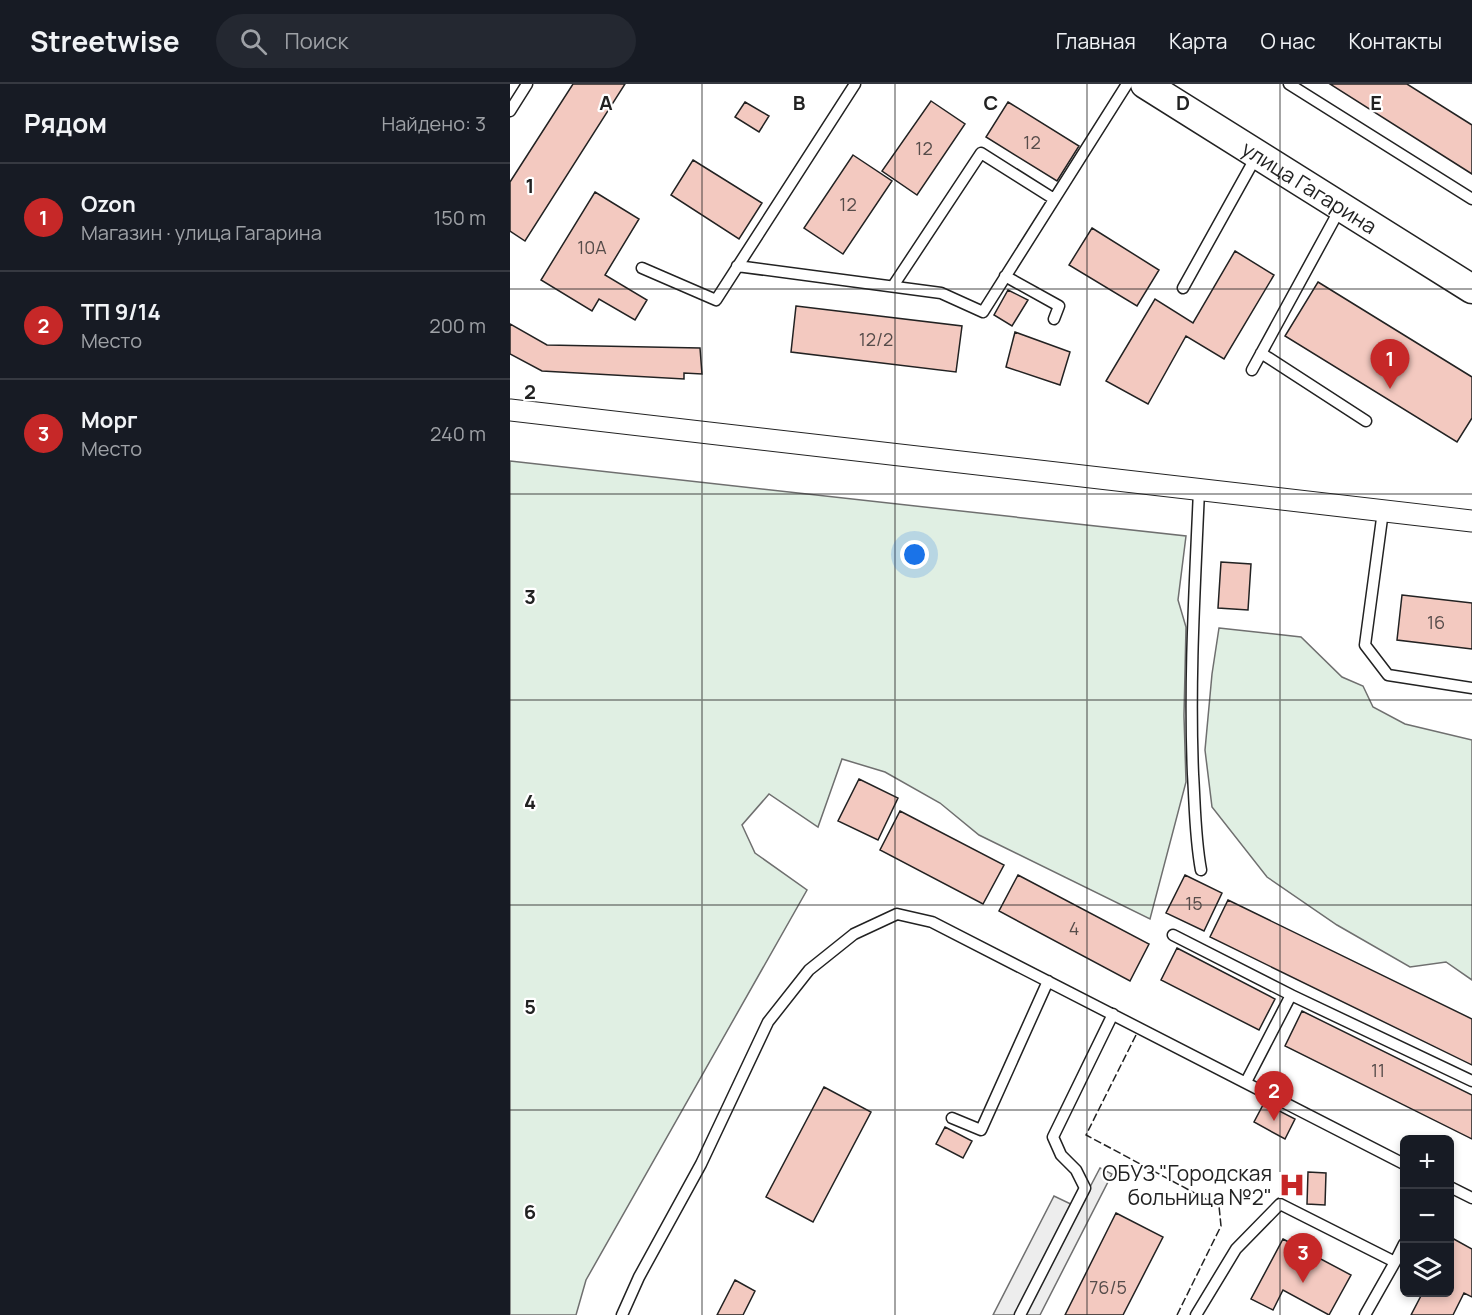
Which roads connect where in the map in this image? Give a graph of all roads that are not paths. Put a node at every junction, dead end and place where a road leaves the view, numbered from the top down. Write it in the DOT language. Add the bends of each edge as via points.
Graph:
graph roads {
  1 [pos="527,84"];
  2 [pos="855,84"];
  3 [pos="1289,84"];
  4 [pos="1144,85"];
  5 [pos="510,111"];
  6 [pos="1257,155"];
  7 [pos="1054,199"];
  8 [pos="1472,199"];
  9 [pos="1341,207"];
  10 [pos="737,266"];
  11 [pos="642,268"];
  12 [pos="1005,276"];
  13 [pos="893,286"];
  14 [pos="1183,288"];
  15 [pos="1472,289"];
  16 [pos="1054,319"];
  17 [pos="1261,353"];
  18 [pos="1252,370"];
  19 [pos="510,410"];
  20 [pos="1366,421"];
  21 [pos="1199,490"];
  22 [pos="1383,511"];
  23 [pos="1472,521"];
  24 [pos="1472,688"];
  25 [pos="1201,870"];
  26 [pos="1173,935"];
  27 [pos="1048,981"];
  28 [pos="1291,995"];
  29 [pos="1113,1014"];
  30 [pos="1472,1081"];
  31 [pos="1246,1082"];
  32 [pos="952,1118"];
  33 [pos="1400,1162"];
  34 [pos="1453,1189"];
  35 [pos="1472,1198"];
  36 [pos="1400,1252"];
  37 [pos="1395,1262"];
  38 [pos="622,1315"];
  39 [pos="1020,1315"];
  40 [pos="1196,1315"];
  41 [pos="1365,1315"];
  1 -- 5 [label="lane"];
  2 -- 10 [label="lane"];
  3 -- 8 [label="lane"];
  4 -- 6 [label="main road, улица Гагарина"];
  4 -- 7 [label="lane"];
  6 -- 9 [label="main road, улица Гагарина"];
  6 -- 14 [label="lane"];
  7 -- 12 [label="lane"];
  7 -- 13 [label="lane" via="981,153"];
  9 -- 15 [label="main road, улица Гагарина"];
  9 -- 17 [label="lane"];
  10 -- 11 [label="lane" via="716,300"];
  10 -- 13 [label="lane"];
  12 -- 13 [label="lane" via="983,312 941,292"];
  12 -- 16 [label="lane" via="1059,306"];
  17 -- 18 [label="lane"];
  17 -- 20 [label="lane"];
  19 -- 21 [label="street"];
  21 -- 22 [label="street"];
  21 -- 25 [label="lane" via="1191,722 1196,844"];
  22 -- 23 [label="street"];
  22 -- 24 [label="lane" via="1365,645 1388,675"];
  26 -- 28 [label="lane"];
  27 -- 29 [label="lane"];
  27 -- 32 [label="lane" via="981,1130"];
  27 -- 38 [label="lane" via="932,922 897,914 854,934 809,970 768,1022 701,1164 639,1276"];
  28 -- 30 [label="lane"];
  28 -- 31 [label="lane"];
  29 -- 31 [label="lane"];
  29 -- 39 [label="lane" via="1053,1137 1084,1188"];
  31 -- 33 [label="lane"];
  34 -- 35 [label="lane"];
  36 -- 37 [label="lane"];
  37 -- 40 [label="lane" via="1280,1204 1236,1249"];
  37 -- 41 [label="lane"];
}
